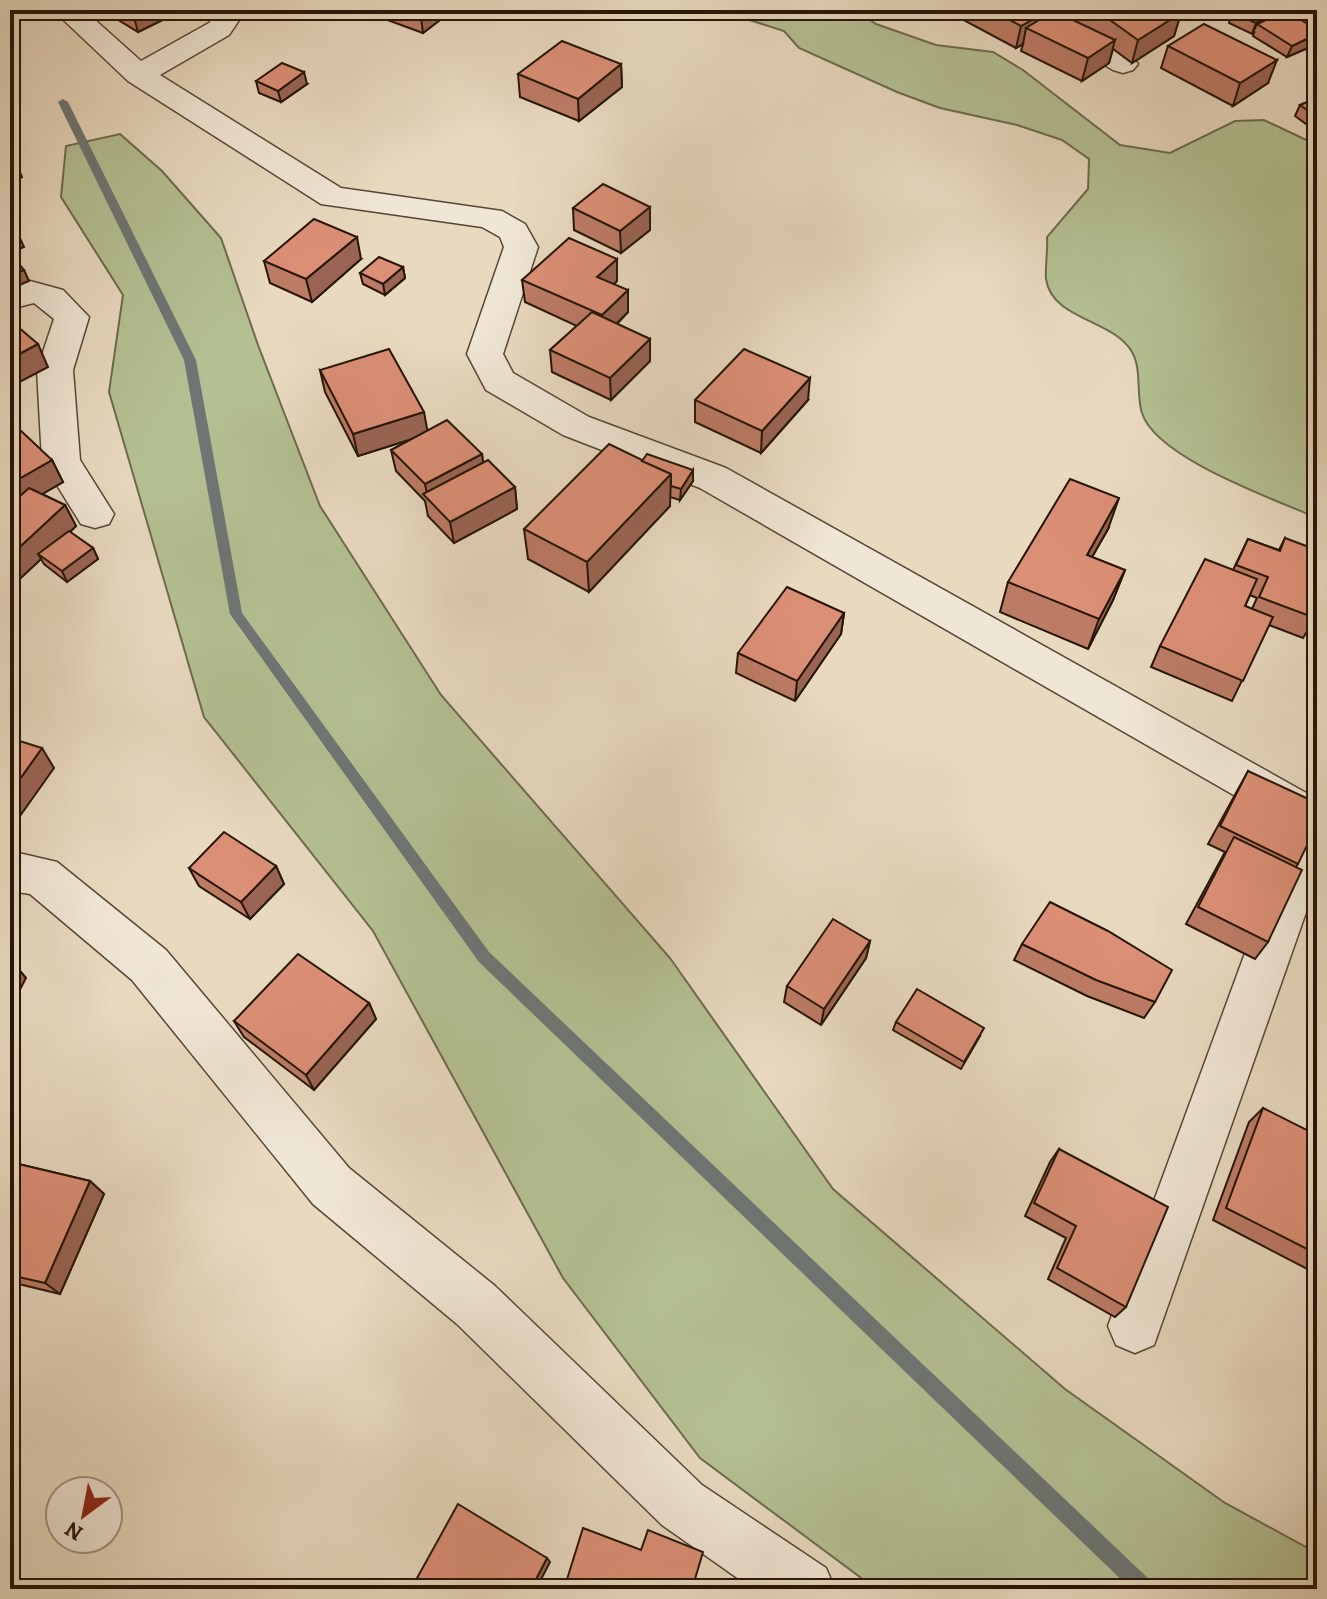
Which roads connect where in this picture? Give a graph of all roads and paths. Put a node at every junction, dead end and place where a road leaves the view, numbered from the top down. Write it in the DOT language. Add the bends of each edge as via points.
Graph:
graph roads {
  1 [pos="67,10"];
  2 [pos="232,10"];
  3 [pos="1034,10"];
  4 [pos="1123,64"];
  5 [pos="139,75"];
  6 [pos="10,298"];
  7 [pos="95,514"];
  8 [pos="1316,821"];
  9 [pos="10,871"];
  10 [pos="1135,1326"];
  11 [pos="805,1589"];
  1 -- 5 [label="street"];
  2 -- 5 [label="street" via="219,29"];
  3 -- 4 [label="street"];
  5 -- 8 [label="street" via="332,197 490,218 513,231 521,247 485,354 499,381 576,426 713,478"];
  6 -- 7 [label="street" via="25,291 48,293 72,317 55,370 61,461"];
  8 -- 10 [label="street"];
  9 -- 11 [label="street" via="41,876 149,965 331,1186 476,1305 682,1505"];
}
